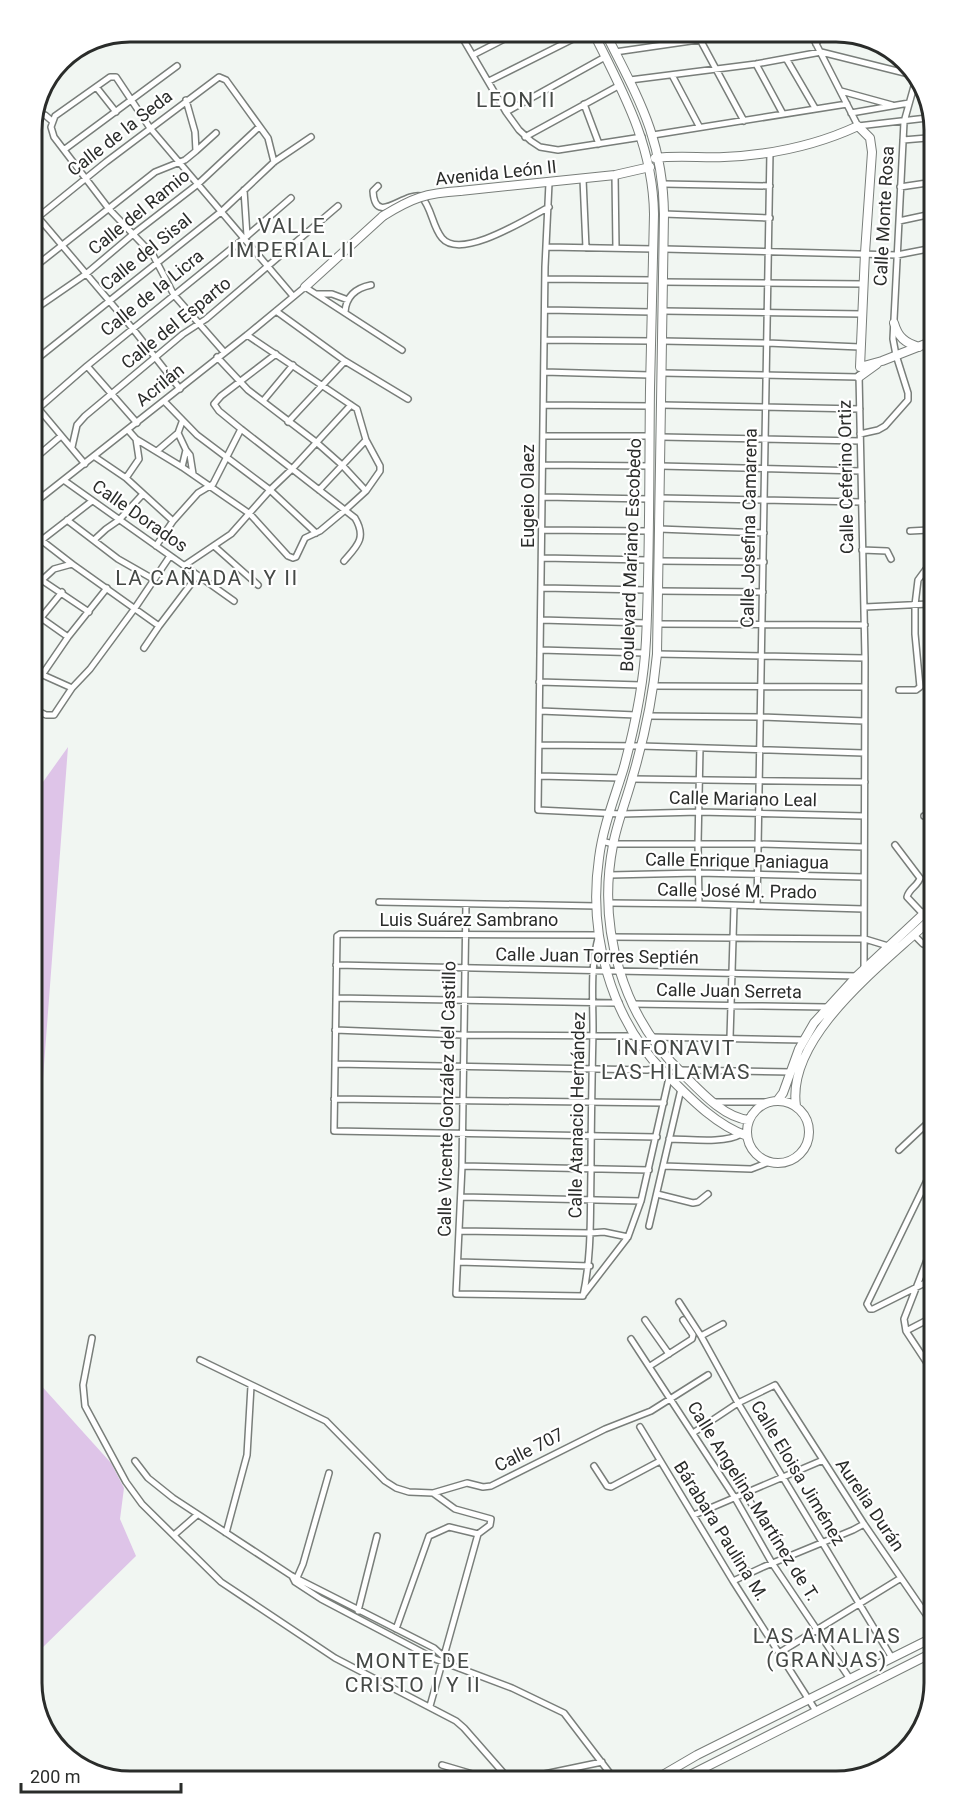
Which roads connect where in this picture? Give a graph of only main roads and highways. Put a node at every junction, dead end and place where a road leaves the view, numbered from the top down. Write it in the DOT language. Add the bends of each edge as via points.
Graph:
graph roads {
  1 [pos="924,1642"];
  2 [pos="924,1657"];
  3 [pos="670,1771"];
  4 [pos="698,1771"];
  1 -- 3 [label="main road"];
  2 -- 4 [label="main road"];
}
